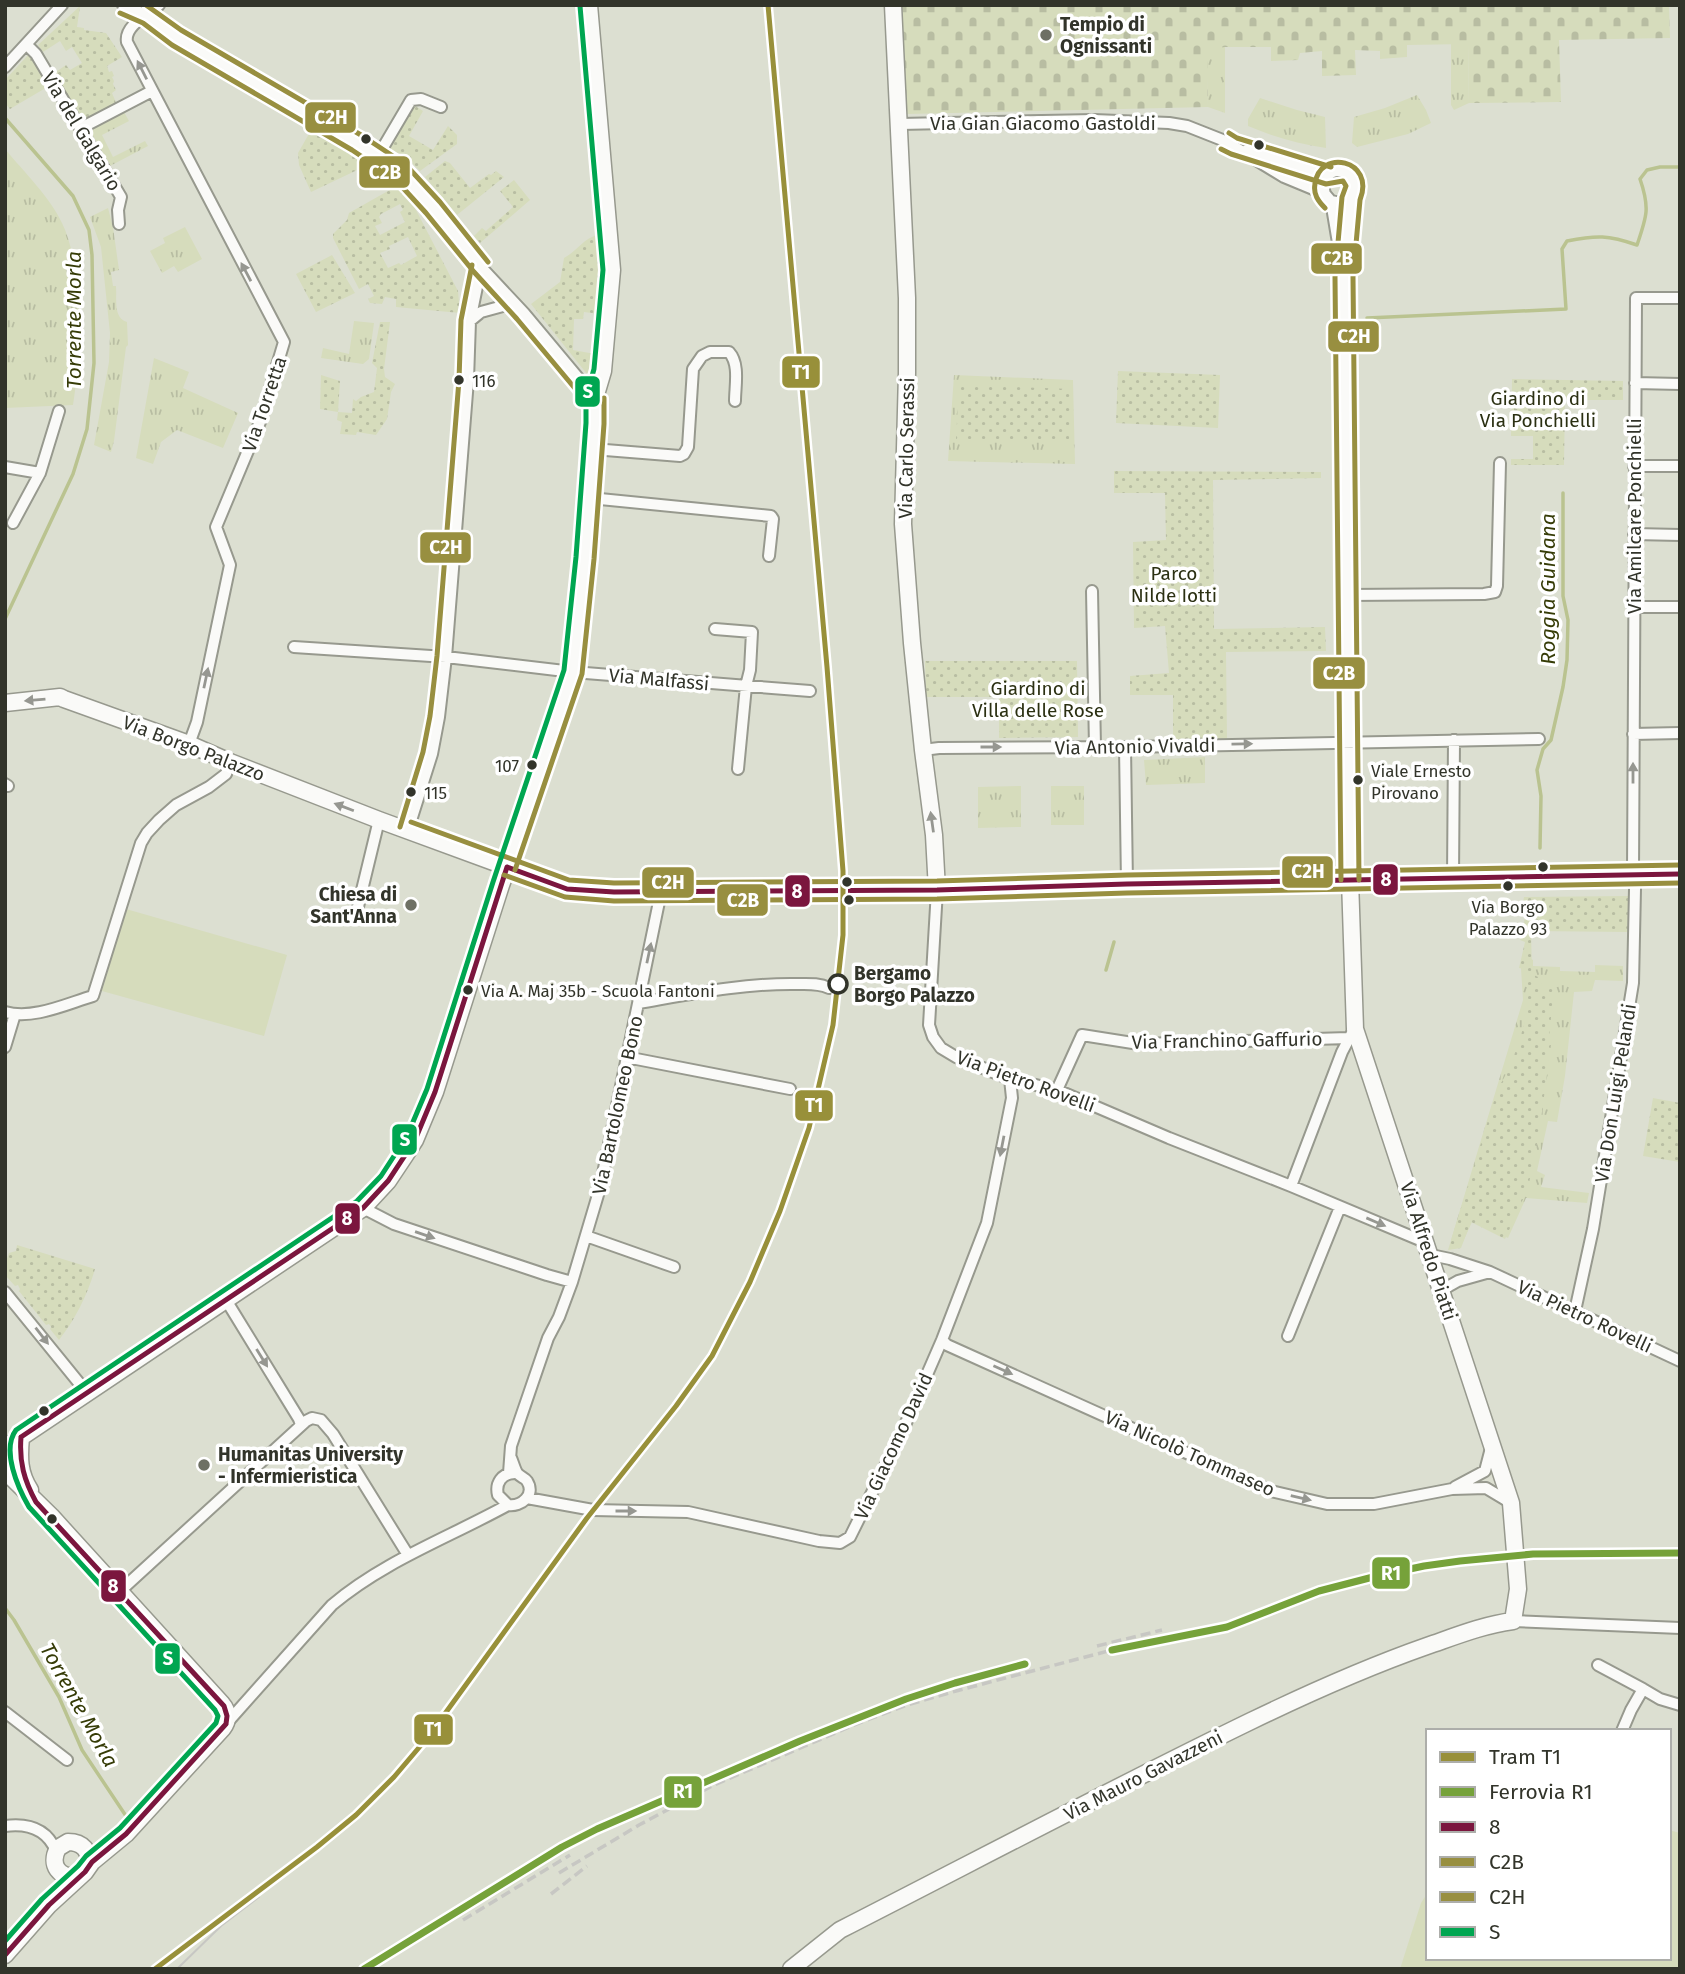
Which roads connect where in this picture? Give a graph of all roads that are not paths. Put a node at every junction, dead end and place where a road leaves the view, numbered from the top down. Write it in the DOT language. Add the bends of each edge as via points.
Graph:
graph roads {
  1 [pos="62,5"];
  2 [pos="123,5"];
  3 [pos="159,5"];
  4 [pos="589,5"];
  5 [pos="893,5"];
  6 [pos="147,15"];
  7 [pos="26,44"];
  8 [pos="5,67"];
  9 [pos="152,91"];
  10 [pos="441,107"];
  11 [pos="900,124"];
  12 [pos="81,128"];
  13 [pos="1230,143"];
  14 [pos="378,156"];
  15 [pos="1328,175"];
  16 [pos="1328,197"];
  17 [pos="1351,198"];
  18 [pos="119,224"];
  19 [pos="481,267"];
  20 [pos="1344,277"];
  21 [pos="1680,298"];
  22 [pos="514,303"];
  23 [pos="470,320"];
  24 [pos="1635,383"];
  25 [pos="1680,384"];
  26 [pos="594,398"];
  27 [pos="735,401"];
  28 [pos="59,411"];
  29 [pos="593,449"];
  30 [pos="1500,463"];
  31 [pos="1634,466"];
  32 [pos="1680,466"];
  33 [pos="5,467"];
  34 [pos="40,473"];
  35 [pos="590,498"];
  36 [pos="13,523"];
  37 [pos="1634,534"];
  38 [pos="1680,534"];
  39 [pos="769,555"];
  40 [pos="1092,591"];
  41 [pos="1347,595"];
  42 [pos="1633,607"];
  43 [pos="1680,607"];
  44 [pos="715,629"];
  45 [pos="294,647"];
  46 [pos="446,657"];
  47 [pos="573,672"];
  48 [pos="746,686"];
  49 [pos="810,691"];
  50 [pos="5,703"];
  51 [pos="1680,733"];
  52 [pos="1633,734"];
  53 [pos="1539,739"];
  54 [pos="1454,740"];
  55 [pos="1348,742"];
  56 [pos="189,744"];
  57 [pos="1095,747"];
  58 [pos="1125,747"];
  59 [pos="923,750"];
  60 [pos="230,762"];
  61 [pos="738,769"];
  62 [pos="379,820"];
  63 [pos="408,830"];
  64 [pos="507,867"];
  65 [pos="1633,874"];
  66 [pos="1680,874"];
  67 [pos="1453,877"];
  68 [pos="1350,880"];
  69 [pos="1127,884"];
  70 [pos="937,890"];
  71 [pos="661,892"];
  72 [pos="355,919"];
  73 [pos="829,988"];
  74 [pos="639,1003"];
  75 [pos="10,1013"];
  76 [pos="1352,1033"];
  77 [pos="5,1046"];
  78 [pos="626,1057"];
  79 [pos="1010,1079"];
  80 [pos="790,1089"];
  81 [pos="1057,1090"];
  82 [pos="1291,1186"];
  83 [pos="1340,1207"];
  84 [pos="363,1208"];
  85 [pos="586,1236"];
  86 [pos="1429,1249"];
  87 [pos="674,1267"];
  88 [pos="1490,1272"];
  89 [pos="572,1282"];
  90 [pos="1442,1290"];
  91 [pos="5,1292"];
  92 [pos="226,1300"];
  93 [pos="1575,1311"];
  94 [pos="1288,1336"];
  95 [pos="942,1340"];
  96 [pos="1680,1362"];
  97 [pos="88,1394"];
  98 [pos="301,1425"];
  99 [pos="21,1437"];
  100 [pos="5,1448"];
  101 [pos="1491,1448"];
  102 [pos="5,1471"];
  103 [pos="514,1474"];
  104 [pos="1452,1489"];
  105 [pos="527,1498"];
  106 [pos="36,1502"];
  107 [pos="504,1502"];
  108 [pos="1511,1503"];
  109 [pos="408,1555"];
  110 [pos="120,1592"];
  111 [pos="1513,1621"];
  112 [pos="1680,1628"];
  113 [pos="1598,1665"];
  114 [pos="1643,1689"];
  115 [pos="244,1703"];
  116 [pos="1680,1705"];
  117 [pos="224,1706"];
  118 [pos="5,1712"];
  119 [pos="226,1724"];
  120 [pos="1623,1729"];
  121 [pos="67,1760"];
  122 [pos="5,1826"];
  123 [pos="56,1851"];
  124 [pos="83,1871"];
  125 [pos="5,1955"];
  126 [pos="791,1969"];
  1 -- 7 [label="street"];
  2 -- 6 [label="street"];
  3 -- 6 [label="street"];
  4 -- 26 [label="street" via="612,270 603,371"];
  5 -- 11 [label="street, Via Carlo Serassi"];
  9 -- 6 [label="street, Via Torretta, one-way" via="126,37"];
  6 -- 14 [label="street" via="176,37"];
  7 -- 8 [label="street"];
  7 -- 12 [label="street, Via del Galgario"];
  9 -- 12 [label="street"];
  56 -- 9 [label="street, Via Torretta, one-way" via="229,565 216,527 260,422 284,342"];
  10 -- 14 [label="street" via="411,100"];
  11 -- 13 [label="street, Via Gian Giacomo Gastoldi" via="1169,123"];
  11 -- 59 [label="street, Via Carlo Serassi" via="907,298 904,524"];
  12 -- 18 [label="street, Via del Galgario" via="121,197"];
  13 -- 15 [label="street"];
  13 -- 16 [label="street" via="1284,177"];
  14 -- 19 [label="street" via="400,171"];
  15 -- 16 [label="street" via="1323,187"];
  15 -- 17 [label="street" via="1339,170 1350,174 1355,184"];
  16 -- 17 [label="street" via="1341,203"];
  16 -- 20 [label="street"];
  17 -- 20 [label="street"];
  19 -- 22 [label="street"];
  19 -- 23 [label="street"];
  20 -- 41 [label="street"];
  21 -- 24 [label="street, Via Amilcare Ponchielli" via="1636,298"];
  22 -- 23 [label="street"];
  22 -- 26 [label="street"];
  23 -- 46 [label="street"];
  24 -- 25 [label="street"];
  24 -- 31 [label="street, Via Amilcare Ponchielli"];
  26 -- 29 [label="street"];
  27 -- 29 [label="street" via="734,356 710,352 693,369 684,454"];
  28 -- 34 [label="street"];
  29 -- 35 [label="street"];
  30 -- 41 [label="street" via="1495,592"];
  31 -- 32 [label="street"];
  31 -- 37 [label="street, Via Amilcare Ponchielli"];
  33 -- 34 [label="street"];
  34 -- 36 [label="street"];
  35 -- 39 [label="street" via="771,516"];
  35 -- 47 [label="street"];
  37 -- 38 [label="street"];
  37 -- 42 [label="street, Via Amilcare Ponchielli"];
  40 -- 57 [label="street"];
  41 -- 55 [label="street"];
  42 -- 43 [label="street"];
  42 -- 52 [label="street, Via Amilcare Ponchielli"];
  44 -- 48 [label="street" via="752,632"];
  45 -- 46 [label="street, Via Malfassi"];
  46 -- 47 [label="street, Via Malfassi"];
  46 -- 63 [label="street" via="428,768"];
  47 -- 48 [label="street, Via Malfassi"];
  47 -- 64 [label="street"];
  48 -- 49 [label="street, Via Malfassi"];
  48 -- 61 [label="street"];
  56 -- 50 [label="street, Via Borgo Palazzo, one-way" via="60,697"];
  51 -- 52 [label="street"];
  65 -- 52 [label="street, Via Amilcare Ponchielli, one-way"];
  53 -- 54 [label="street, Via Antonio Vivaldi"];
  54 -- 55 [label="street, Via Antonio Vivaldi"];
  54 -- 67 [label="street"];
  58 -- 55 [label="street, Via Antonio Vivaldi, one-way"];
  55 -- 68 [label="street"];
  56 -- 60 [label="street, Via Borgo Palazzo"];
  57 -- 58 [label="street, Via Antonio Vivaldi"];
  59 -- 57 [label="street, Via Antonio Vivaldi, one-way"];
  58 -- 69 [label="street"];
  70 -- 59 [label="street, Via Carlo Serassi, one-way"];
  62 -- 60 [label="street, Via Borgo Palazzo, one-way"];
  60 -- 75 [label="street" via="226,774 176,805 146,833 93,996 35,1013"];
  62 -- 63 [label="street, Via Borgo Palazzo"];
  62 -- 72 [label="street"];
  63 -- 64 [label="street, Via Borgo Palazzo"];
  64 -- 71 [label="street, Via Borgo Palazzo" via="567,889"];
  64 -- 84 [label="street" via="435,1093 415,1140"];
  65 -- 66 [label="street, Via Borgo Palazzo"];
  65 -- 67 [label="street, Via Borgo Palazzo"];
  65 -- 93 [label="street, Via Don Luigi Pelandi" via="1633,983"];
  67 -- 68 [label="street, Via Borgo Palazzo"];
  68 -- 69 [label="street, Via Borgo Palazzo"];
  68 -- 76 [label="street, Via Alfredo Piatti"];
  69 -- 70 [label="street, Via Borgo Palazzo"];
  70 -- 71 [label="street, Via Borgo Palazzo"];
  70 -- 79 [label="street, Via Pietro Rovelli" via="929,1025 933,1037 956,1057"];
  74 -- 71 [label="street, Via Bartolomeo Bono, one-way"];
  73 -- 74 [label="street" via="770,983"];
  74 -- 78 [label="street, Via Bartolomeo Bono"];
  75 -- 77 [label="street"];
  76 -- 81 [label="street, Via Franchino Gaffurio" via="1139,1044 1084,1035"];
  76 -- 82 [label="street"];
  76 -- 86 [label="street, Via Alfredo Piatti"];
  78 -- 80 [label="street"];
  78 -- 85 [label="street, Via Bartolomeo Bono"];
  79 -- 81 [label="street, Via Pietro Rovelli"];
  79 -- 95 [label="street, Via Giacomo David, one-way" via="1012,1098 987,1223"];
  81 -- 82 [label="street, Via Pietro Rovelli"];
  82 -- 83 [label="street, Via Pietro Rovelli"];
  83 -- 86 [label="street, Via Pietro Rovelli, one-way"];
  83 -- 94 [label="street"];
  84 -- 89 [label="street, one-way" via="394,1224"];
  84 -- 92 [label="street"];
  85 -- 87 [label="street"];
  85 -- 89 [label="street, Via Bartolomeo Bono"];
  86 -- 88 [label="street, Via Pietro Rovelli"];
  86 -- 90 [label="street, Via Alfredo Piatti"];
  88 -- 90 [label="street"];
  88 -- 93 [label="street, Via Pietro Rovelli"];
  89 -- 103 [label="street, Via Bartolomeo Bono" via="511,1447"];
  90 -- 101 [label="street, Via Alfredo Piatti"];
  91 -- 97 [label="street, one-way"];
  92 -- 97 [label="street"];
  92 -- 98 [label="street, one-way"];
  93 -- 96 [label="street, Via Pietro Rovelli"];
  95 -- 104 [label="street, Via Nicolò Tommaseo, one-way" via="1271,1491 1327,1504 1374,1504"];
  105 -- 95 [label="street, Via Giacomo David, one-way" via="593,1510 688,1512 839,1543 854,1531"];
  97 -- 99 [label="street"];
  98 -- 109 [label="street" via="312,1418 321,1420 333,1434"];
  98 -- 110 [label="street"];
  99 -- 100 [label="street"];
  99 -- 106 [label="street" via="20,1469"];
  101 -- 104 [label="street, Via Nicolò Tommaseo" via="1485,1471"];
  101 -- 108 [label="street, Via Alfredo Piatti"];
  102 -- 106 [label="street"];
  103 -- 105 [label="street, Via Bartolomeo Bono" via="528,1482"];
  103 -- 107 [label="street, Via Bartolomeo Bono" via="499,1482 497,1491"];
  104 -- 108 [label="street, Via Nicolò Tommaseo" via="1486,1488"];
  105 -- 107 [label="street" via="516,1505"];
  106 -- 110 [label="street"];
  107 -- 109 [label="street" via="485,1517"];
  108 -- 111 [label="street, Via Alfredo Piatti" via="1518,1589"];
  109 -- 115 [label="street" via="374,1573 332,1605"];
  110 -- 117 [label="street"];
  111 -- 112 [label="street"];
  111 -- 126 [label="street, Via Mauro Gavazzeni" via="1494,1623 1393,1658 1179,1755 840,1930"];
  113 -- 114 [label="street"];
  114 -- 116 [label="street"];
  114 -- 120 [label="street"];
  115 -- 117 [label="street"];
  115 -- 119 [label="street"];
  117 -- 119 [label="street"];
  118 -- 121 [label="street"];
  119 -- 124 [label="street" via="126,1834"];
  122 -- 123 [label="street" via="43,1832"];
  123 -- 124 [label="street" via="54,1863 59,1872 69,1877"];
  123 -- 124 [label="street" via="65,1843 78,1843 89,1856"];
  124 -- 125 [label="street"];
}
